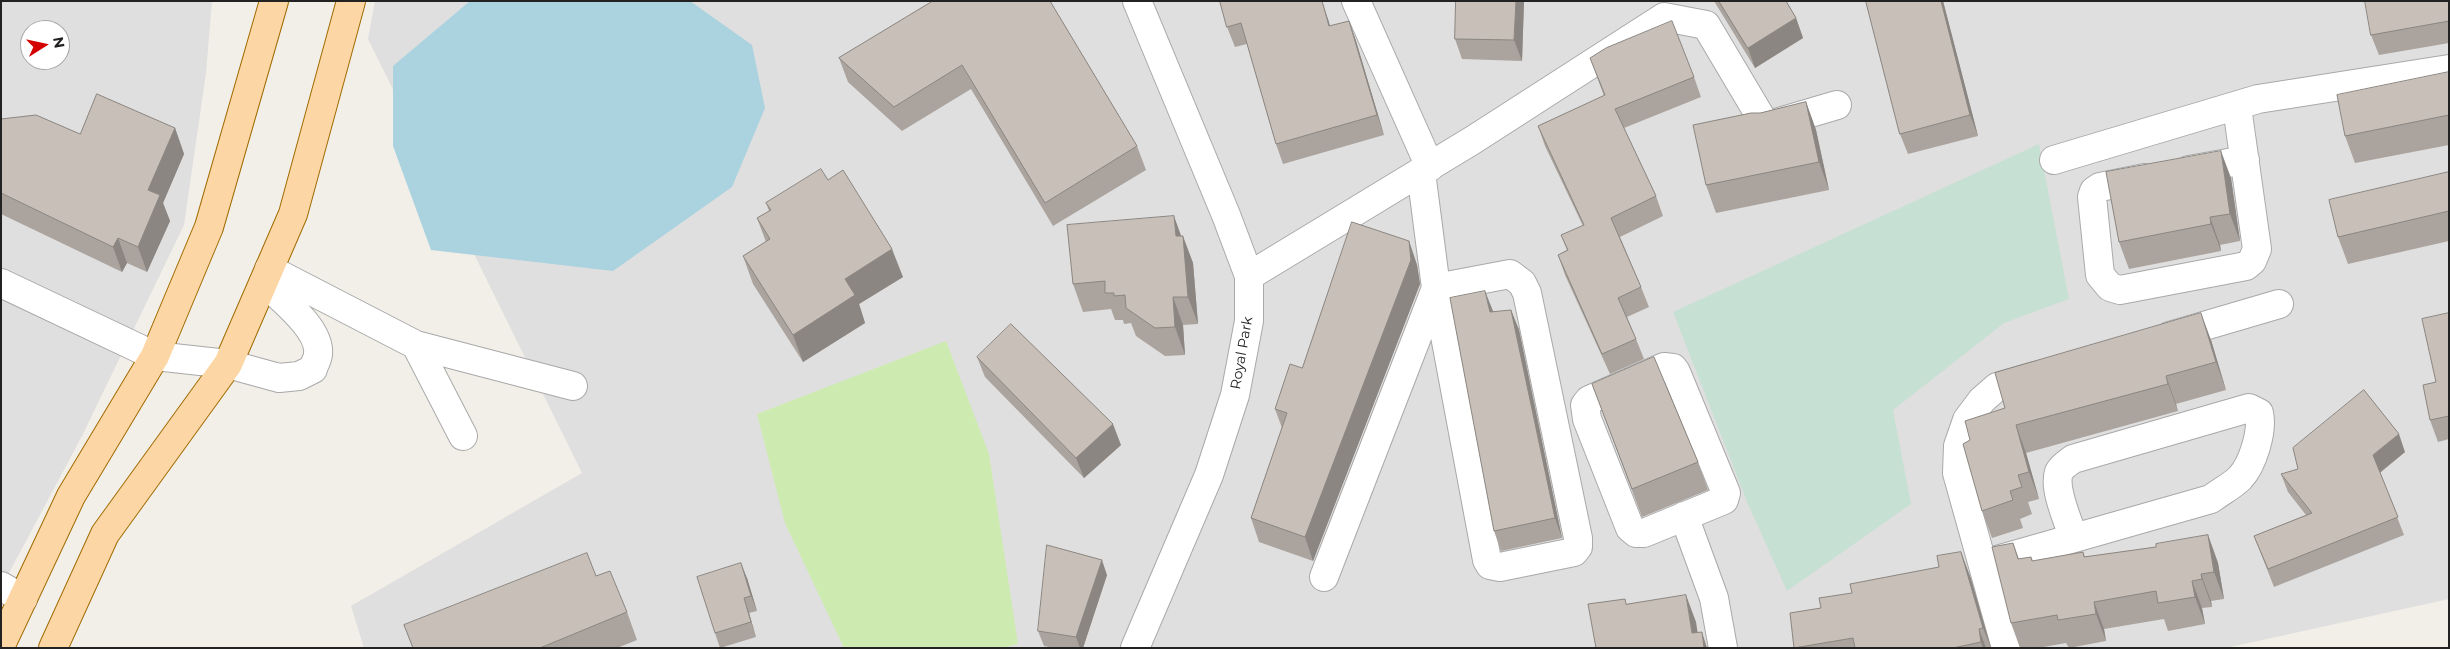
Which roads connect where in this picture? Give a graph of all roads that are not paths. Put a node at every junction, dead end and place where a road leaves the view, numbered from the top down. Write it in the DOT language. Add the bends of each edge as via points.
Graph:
graph roads {
  1 [pos="274,1"];
  2 [pos="350,1"];
  3 [pos="1137,1"];
  4 [pos="1356,1"];
  5 [pos="1657,9"];
  6 [pos="2449,69"];
  7 [pos="1837,105"];
  8 [pos="2237,107"];
  9 [pos="2054,160"];
  10 [pos="2245,160"];
  11 [pos="1425,169"];
  12 [pos="266,275"];
  13 [pos="1249,276"];
  14 [pos="1,284"];
  15 [pos="1436,288"];
  16 [pos="2279,304"];
  17 [pos="2147,343"];
  18 [pos="416,345"];
  19 [pos="155,356"];
  20 [pos="228,364"];
  21 [pos="2062,368"];
  22 [pos="573,386"];
  23 [pos="463,436"];
  24 [pos="1684,516"];
  25 [pos="2073,536"];
  26 [pos="1983,564"];
  27 [pos="1324,577"];
  28 [pos="12,592"];
  29 [pos="1,645"];
  30 [pos="53,648"];
  31 [pos="1135,648"];
  32 [pos="1723,648"];
  33 [pos="2006,648"];
  1 -- 19 [label="main road" via="209,227"];
  2 -- 12 [label="main road" via="292,214"];
  3 -- 13 [label="street, Royal Park"];
  4 -- 11 [label="street"];
  5 -- 7 [label="street" via="1706,25 1766,126"];
  5 -- 11 [label="street"];
  6 -- 8 [label="street" via="2258,100"];
  8 -- 9 [label="street"];
  8 -- 10 [label="street"];
  10 -- 10 [label="street" via="2257,248 2252,261 2246,266 2120,290 2110,287 2100,276 2094,191 2100,187"];
  11 -- 13 [label="street"];
  11 -- 15 [label="street"];
  12 -- 18 [label="street"];
  12 -- 20 [label="main road"];
  12 -- 20 [label="street" via="315,336 318,354 313,368 299,376 279,378"];
  13 -- 31 [label="street, Royal Park" via="1249,321 1235,395 1209,475"];
  14 -- 19 [label="street"];
  15 -- 15 [label="street" via="1510,274 1522,283 1527,293 1578,538 1574,552 1500,567 1490,565 1487,560"];
  15 -- 27 [label="street"];
  16 -- 17 [label="street"];
  18 -- 22 [label="street"];
  18 -- 23 [label="street"];
  19 -- 20 [label="street"];
  19 -- 28 [label="main road"];
  20 -- 30 [label="main road" via="105,534"];
  21 -- 26 [label="street" via="1997,387 1967,420 1958,446 1957,472"];
  24 -- 24 [label="street" via="1636,534 1630,528 1584,413 1589,400 1664,367 1673,368 1676,372 1726,493 1724,500"];
  24 -- 32 [label="street" via="1714,598"];
  25 -- 25 [label="street" via="2211,499 2241,477 2259,441 2259,413 2249,408 2073,459 2058,474 2058,487"];
  25 -- 26 [label="street"];
  26 -- 33 [label="street"];
  28 -- 29 [label="main road"];
}
